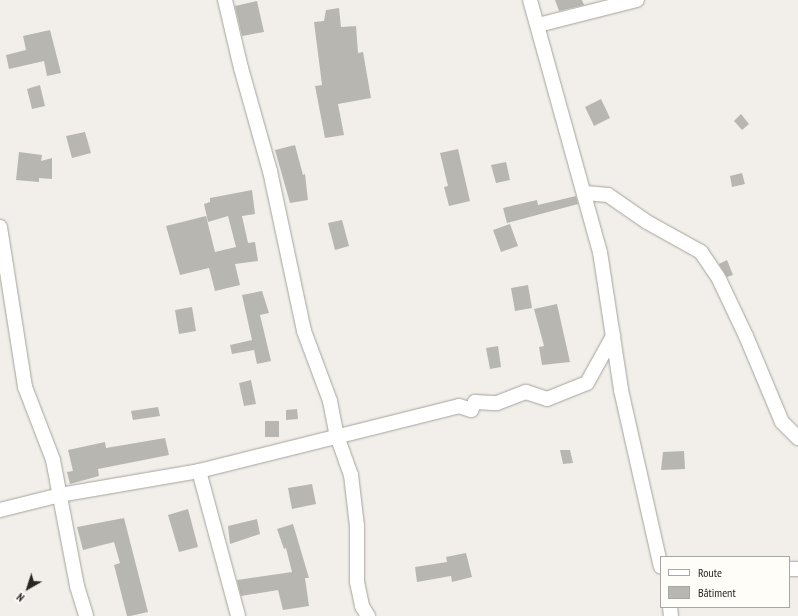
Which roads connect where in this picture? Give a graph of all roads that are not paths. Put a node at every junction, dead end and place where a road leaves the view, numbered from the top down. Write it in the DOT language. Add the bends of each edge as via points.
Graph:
graph roads {
  1 [pos="226,0"];
  2 [pos="530,0"];
  3 [pos="637,0"];
  4 [pos="538,25"];
  5 [pos="585,193"];
  6 [pos="0,227"];
  7 [pos="613,336"];
  8 [pos="337,436"];
  9 [pos="798,438"];
  10 [pos="199,471"];
  11 [pos="60,495"];
  12 [pos="0,510"];
  13 [pos="660,563"];
  14 [pos="86,616"];
  15 [pos="238,616"];
  16 [pos="368,616"];
  1 -- 8 [label="street" via="241,68 274,186 304,331 330,401"];
  2 -- 4 [label="street"];
  3 -- 4 [label="street"];
  4 -- 5 [label="street"];
  5 -- 7 [label="street" via="600,252"];
  5 -- 9 [label="street" via="608,195 647,222 701,252 718,277 740,323 782,422"];
  6 -- 11 [label="street" via="25,388 35,419 50,449"];
  7 -- 8 [label="street" via="587,384 547,399 526,392 497,403 475,402 471,410 459,406"];
  7 -- 13 [label="street" via="621,390"];
  8 -- 10 [label="street"];
  8 -- 16 [label="street" via="351,475 357,526 357,582 362,606"];
  10 -- 11 [label="street"];
  10 -- 15 [label="street"];
  11 -- 12 [label="street"];
  11 -- 14 [label="street" via="77,586"];
}
